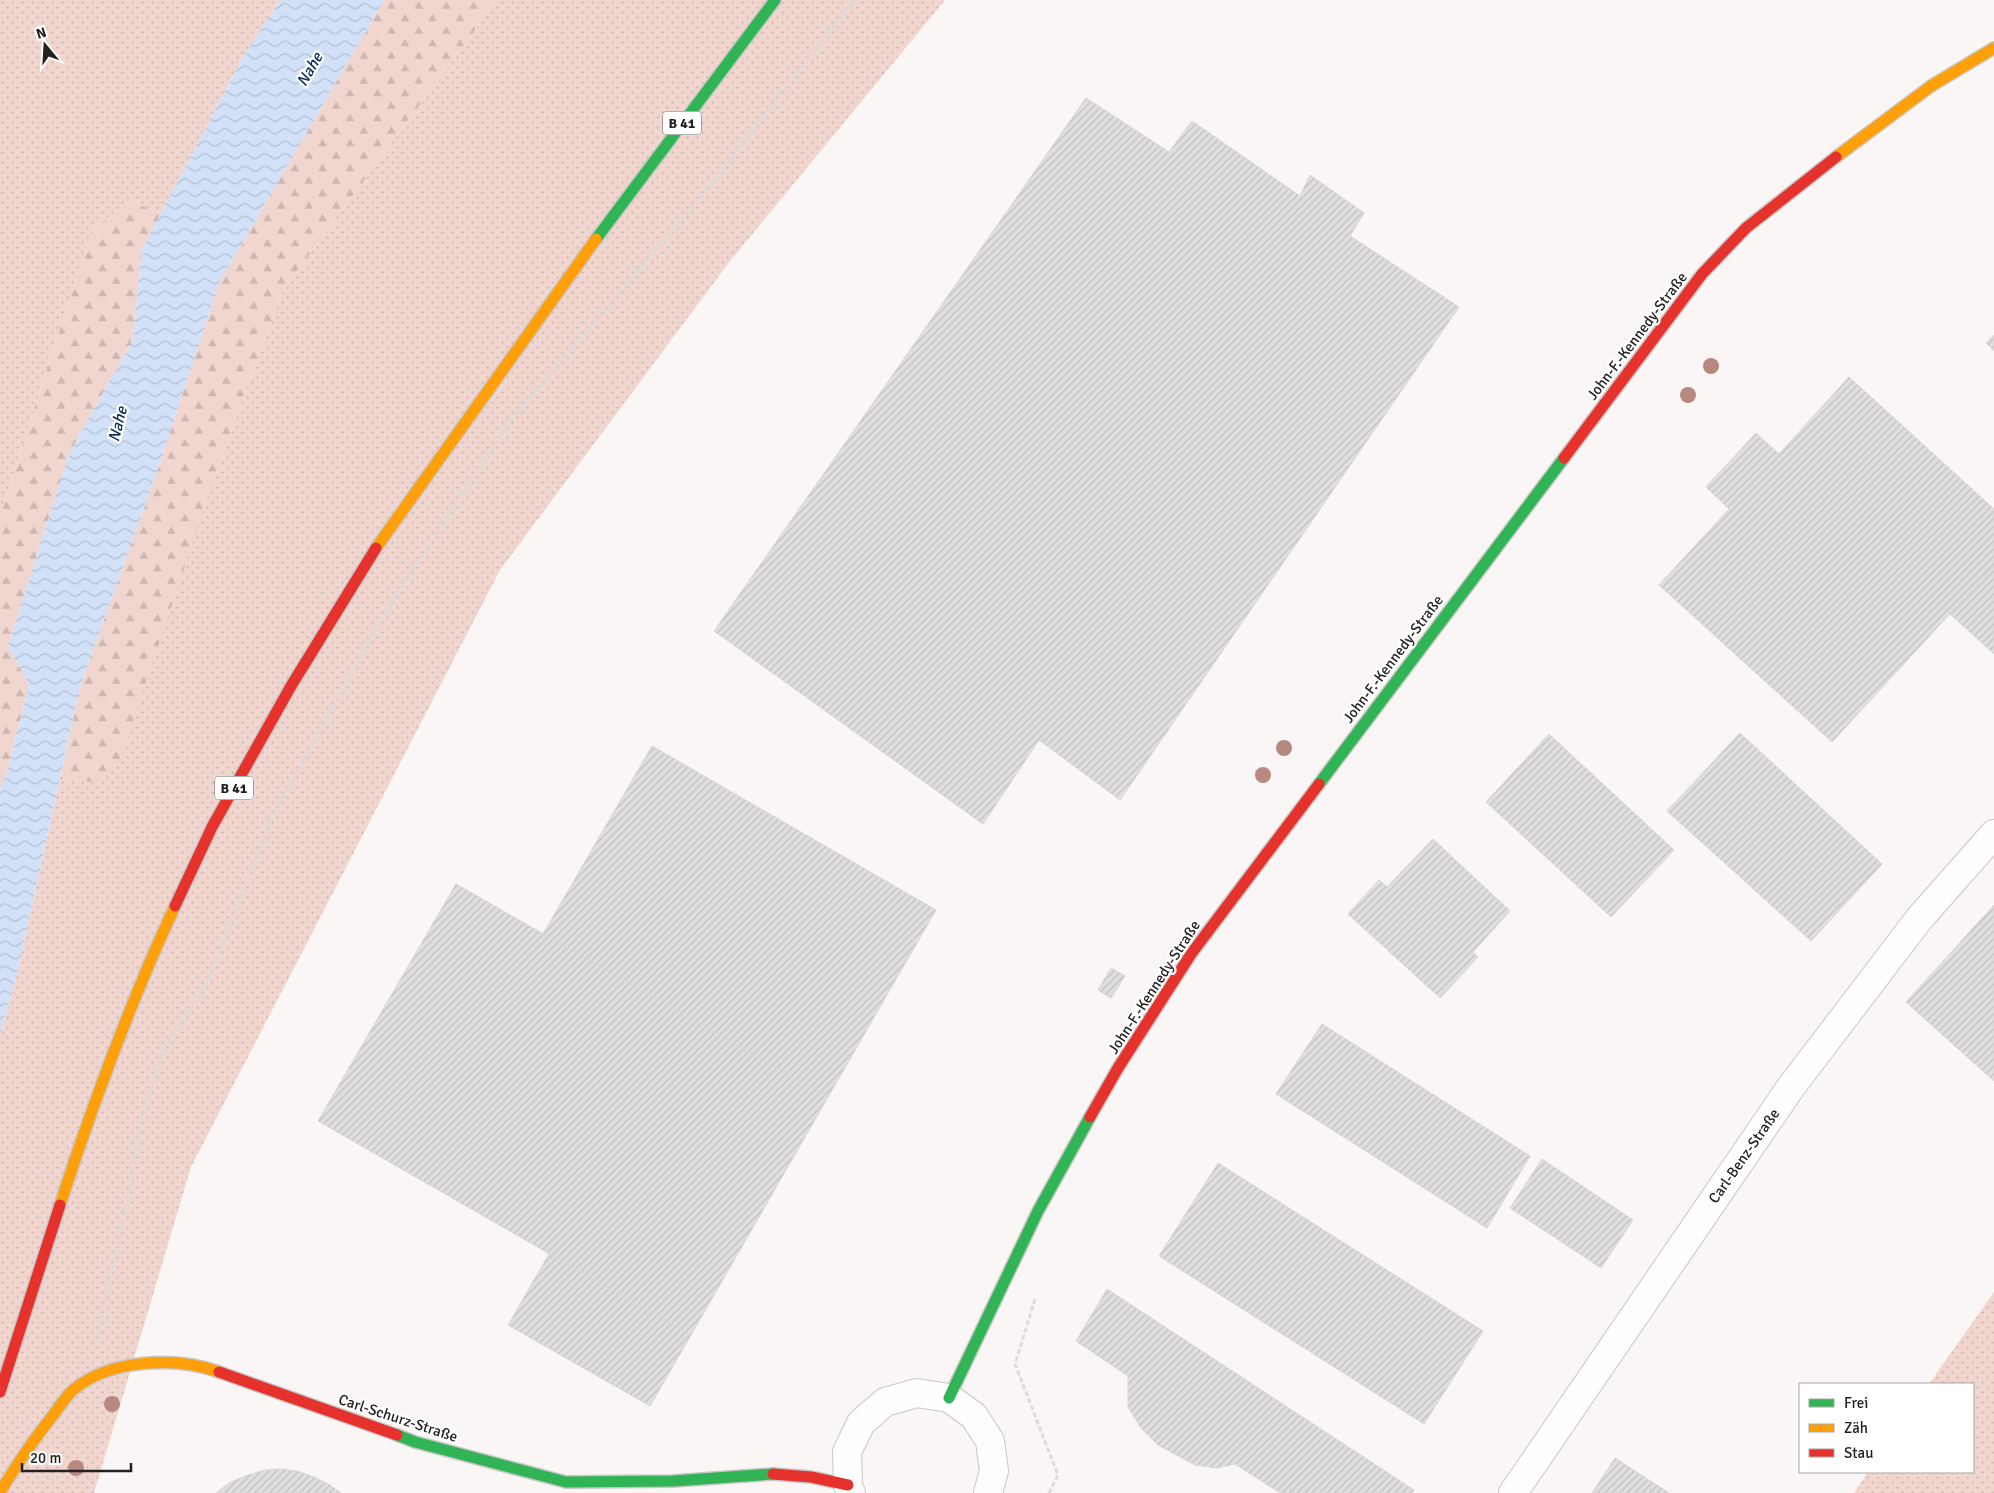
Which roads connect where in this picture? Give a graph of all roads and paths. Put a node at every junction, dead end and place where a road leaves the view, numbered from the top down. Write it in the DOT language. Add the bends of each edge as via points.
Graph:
graph roads {
  1 [pos="775,0"];
  2 [pos="854,0"];
  3 [pos="1994,48"];
  4 [pos="1994,834"];
  5 [pos="1038,1290"];
  6 [pos="97,1375"];
  7 [pos="0,1392"];
  8 [pos="949,1398"];
  9 [pos="850,1489"];
  10 [pos="0,1492"];
  11 [pos="988,1493"];
  12 [pos="1049,1493"];
  13 [pos="1513,1493"];
  1 -- 7 [label="street, B 41" via="590,246 376,547 212,827 152,956 86,1124"];
  2 -- 6 [label="path" via="707,190 511,420 372,635 272,817 208,980 163,1050 139,1129 128,1202 102,1311"];
  3 -- 8 [label="street, John-F.-Kennedy-Straße" via="1931,86 1820,169 1746,228 1702,274 1191,954 1118,1068 1038,1211"];
  4 -- 13 [label="street, Carl-Benz-Straße" via="1920,920 1791,1087"];
  5 -- 12 [label="path" via="1015,1364 1058,1475"];
  6 -- 9 [label="street, Carl-Schurz-Straße" via="133,1364 184,1362 215,1370 415,1442 566,1482 772,1474 812,1477"];
  6 -- 10 [label="street, Carl-Schurz-Straße" via="73,1390 25,1451"];
  8 -- 9 [label="street" via="917,1393 885,1402 860,1423 847,1452"];
  8 -- 11 [label="street" via="974,1416 990,1441 994,1471"];
}
